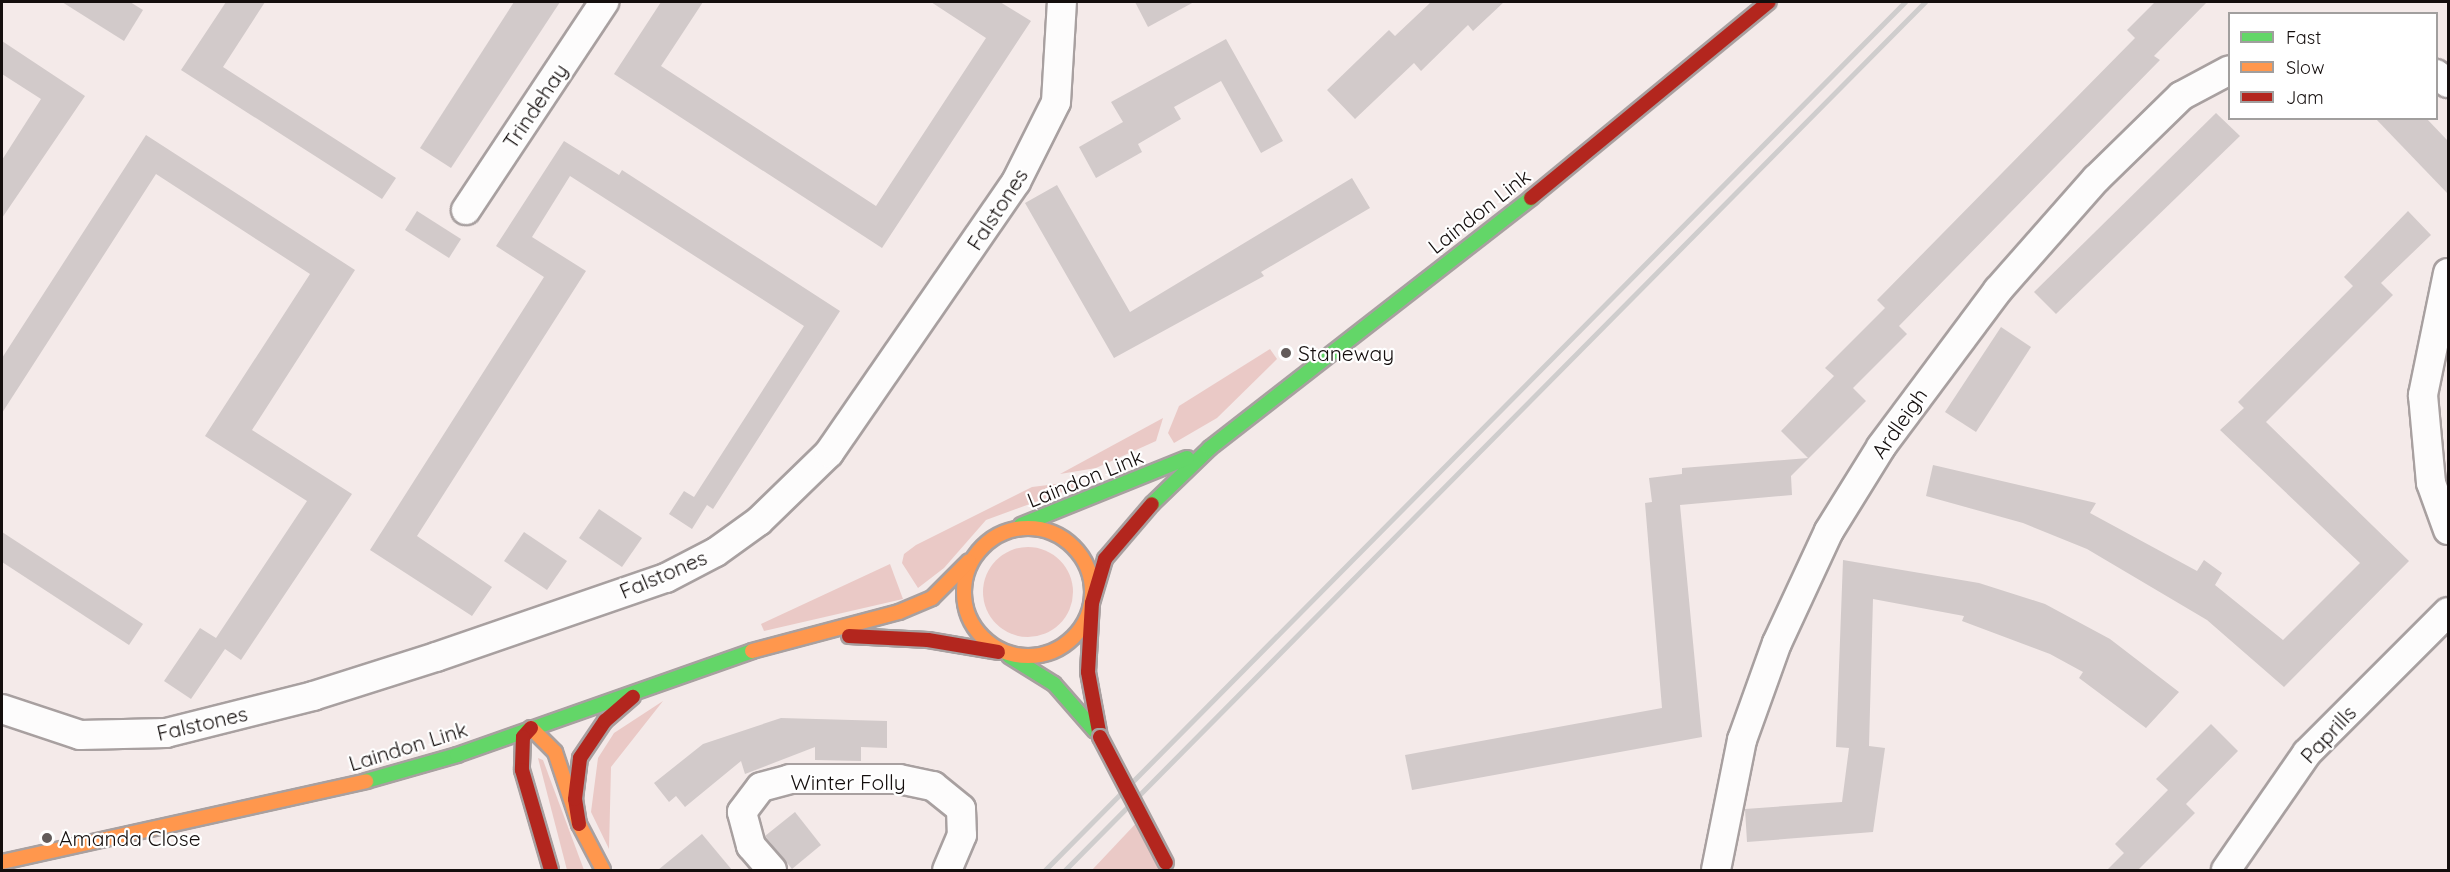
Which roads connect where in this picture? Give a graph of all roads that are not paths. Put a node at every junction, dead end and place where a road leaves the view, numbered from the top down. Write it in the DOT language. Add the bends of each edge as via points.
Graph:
graph roads {
  1 [pos="604,2"];
  2 [pos="1062,2"];
  3 [pos="1769,2"];
  4 [pos="2228,71"];
  5 [pos="466,210"];
  6 [pos="2448,273"];
  7 [pos="1210,448"];
  8 [pos="1007,530"];
  9 [pos="2448,531"];
  10 [pos="969,561"];
  11 [pos="1092,603"];
  12 [pos="2448,612"];
  13 [pos="817,635"];
  14 [pos="1004,654"];
  15 [pos="659,682"];
  16 [pos="2,710"];
  17 [pos="531,728"];
  18 [pos="1100,737"];
  19 [pos="457,754"];
  20 [pos="527,793"];
  21 [pos="579,824"];
  22 [pos="2,862"];
  23 [pos="1168,868"];
  24 [pos="551,870"];
  25 [pos="603,870"];
  26 [pos="772,870"];
  27 [pos="947,870"];
  28 [pos="1716,870"];
  29 [pos="2226,870"];
  1 -- 5 [label="street, Trindehay"];
  2 -- 16 [label="street, Falstones" via="1056,102 1016,182 829,453 759,521 716,552 666,578 436,657 313,696 166,733 80,735"];
  3 -- 7 [label="main road, Laindon Link" via="1535,195"];
  4 -- 28 [label="street, Ardleigh" via="2181,96 2097,179 1998,290 1881,447 1829,531 1777,643 1742,740"];
  6 -- 9 [label="street" via="2423,395 2430,483"];
  7 -- 8 [label="main road, Laindon Link" via="1081,505"];
  7 -- 11 [label="main road, Laindon Link" via="1114,543"];
  8 -- 10 [label="main road"];
  8 -- 11 [label="main road" via="1046,529 1076,546 1092,581"];
  10 -- 13 [label="main road, Laindon Link" via="932,598"];
  10 -- 14 [label="main road" via="964,596 968,615"];
  11 -- 14 [label="main road" via="1074,636 1060,647 1029,657"];
  11 -- 18 [label="main road" via="1088,672"];
  12 -- 29 [label="street, Paprills" via="2307,753"];
  13 -- 14 [label="main road, Laindon Link" via="928,640"];
  13 -- 15 [label="main road, Laindon Link"];
  14 -- 18 [label="main road" via="1067,696"];
  15 -- 17 [label="main road, Laindon Link"];
  15 -- 21 [label="main road" via="605,721 580,758 575,799"];
  17 -- 19 [label="main road, Laindon Link"];
  17 -- 20 [label="main road" via="520,750"];
  17 -- 21 [label="main road" via="555,752"];
  18 -- 23 [label="main road, bridge"];
  19 -- 20 [label="main road" via="505,761"];
  19 -- 22 [label="main road, Laindon Link" via="290,801"];
  20 -- 24 [label="main road"];
  21 -- 25 [label="main road"];
  26 -- 27 [label="street, Winter Folly" via="751,846 742,812 761,787 790,779 899,778 933,786 961,809 962,836"];
}
